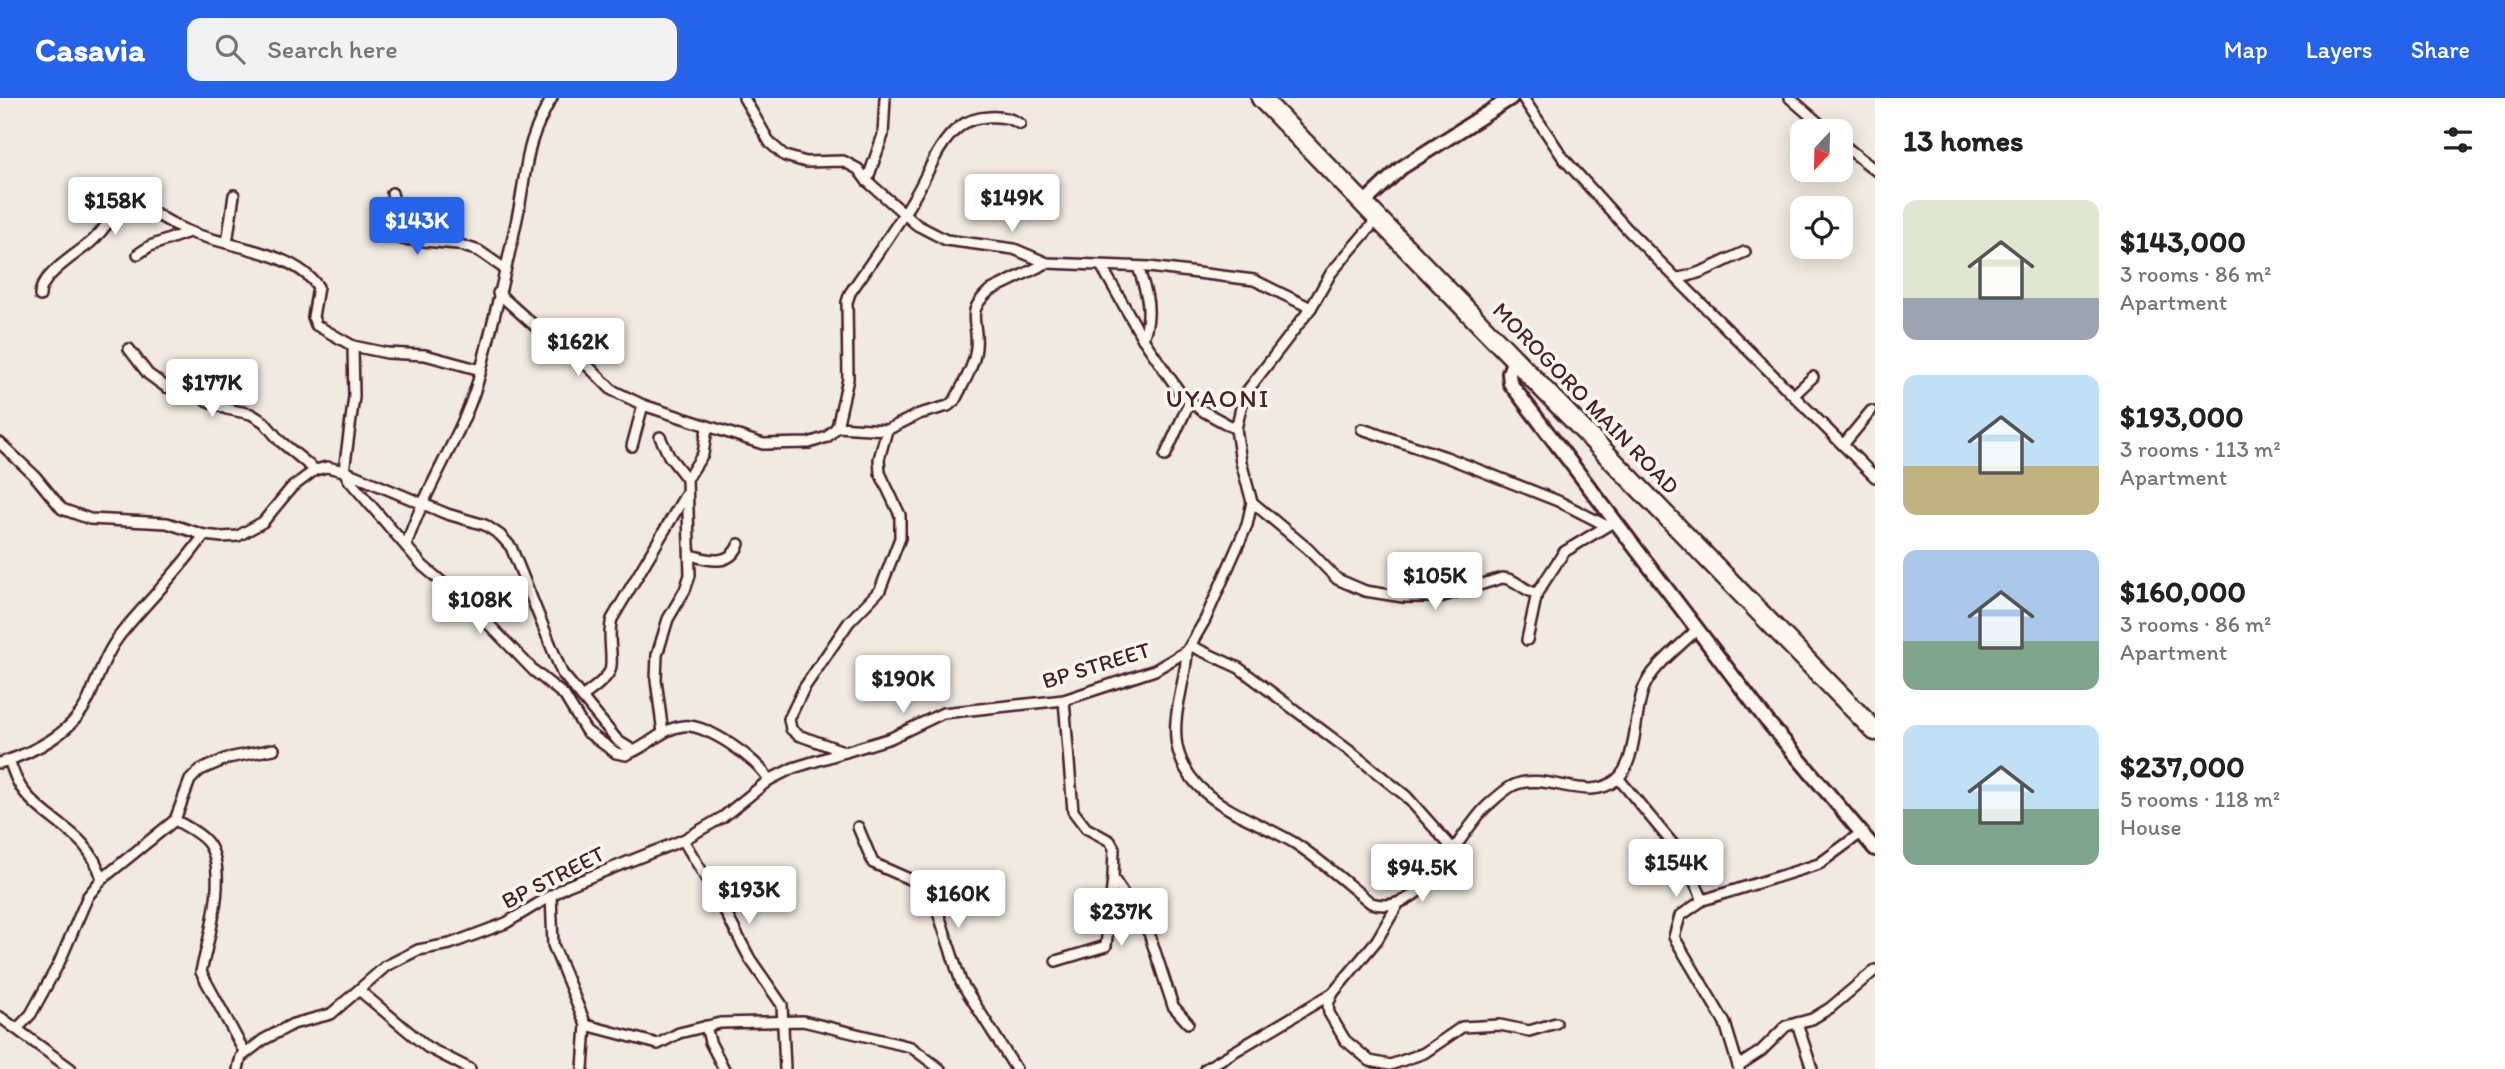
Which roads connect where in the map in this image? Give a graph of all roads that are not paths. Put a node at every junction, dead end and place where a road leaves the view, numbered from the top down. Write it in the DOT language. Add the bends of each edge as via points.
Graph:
graph roads {
  1 [pos="552,98"];
  2 [pos="744,98"];
  3 [pos="885,98"];
  4 [pos="1261,98"];
  5 [pos="1511,98"];
  6 [pos="1523,98"];
  7 [pos="1790,98"];
  8 [pos="1814,119"];
  9 [pos="1020,124"];
  10 [pos="1853,153"];
  11 [pos="1875,170"];
  12 [pos="867,181"];
  13 [pos="392,193"];
  14 [pos="233,195"];
  15 [pos="1364,203"];
  16 [pos="903,214"];
  17 [pos="1378,218"];
  18 [pos="189,232"];
  19 [pos="227,243"];
  20 [pos="1745,252"];
  21 [pos="138,254"];
  22 [pos="1047,263"];
  23 [pos="1102,267"];
  24 [pos="1138,267"];
  25 [pos="505,269"];
  26 [pos="1678,278"];
  27 [pos="498,293"];
  28 [pos="40,296"];
  29 [pos="1311,307"];
  30 [pos="1143,339"];
  31 [pos="353,346"];
  32 [pos="130,349"];
  33 [pos="1514,359"];
  34 [pos="481,370"];
  35 [pos="1813,377"];
  36 [pos="1794,396"];
  37 [pos="1190,401"];
  38 [pos="643,405"];
  39 [pos="1871,411"];
  40 [pos="837,427"];
  41 [pos="707,428"];
  42 [pos="1237,429"];
  43 [pos="1362,429"];
  44 [pos="887,430"];
  45 [pos="660,436"];
  46 [pos="0,443"];
  47 [pos="632,446"];
  48 [pos="1843,446"];
  49 [pos="1165,456"];
  50 [pos="315,470"];
  51 [pos="344,471"];
  52 [pos="1875,477"];
  53 [pos="687,479"];
  54 [pos="687,493"];
  55 [pos="1252,502"];
  56 [pos="421,504"];
  57 [pos="1610,523"];
  58 [pos="204,536"];
  59 [pos="739,544"];
  60 [pos="406,546"];
  61 [pos="691,555"];
  62 [pos="1537,593"];
  63 [pos="1696,631"];
  64 [pos="1527,640"];
  65 [pos="1189,649"];
  66 [pos="582,698"];
  67 [pos="1064,700"];
  68 [pos="1875,731"];
  69 [pos="663,733"];
  70 [pos="274,749"];
  71 [pos="634,751"];
  72 [pos="846,752"];
  73 [pos="5,761"];
  74 [pos="1619,779"];
  75 [pos="769,780"];
  76 [pos="175,820"];
  77 [pos="858,827"];
  78 [pos="1861,833"];
  79 [pos="683,841"];
  80 [pos="1875,849"];
  81 [pos="1454,850"];
  82 [pos="1113,878"];
  83 [pos="102,879"];
  84 [pos="551,895"];
  85 [pos="1703,900"];
  86 [pos="1398,904"];
  87 [pos="1056,961"];
  88 [pos="1875,970"];
  89 [pos="360,991"];
  90 [pos="1333,993"];
  91 [pos="0,1017"];
  92 [pos="784,1021"];
  93 [pos="1188,1023"];
  94 [pos="1556,1023"];
  95 [pos="1797,1023"];
  96 [pos="586,1025"];
  97 [pos="706,1026"];
  98 [pos="17,1029"];
  99 [pos="245,1053"];
  100 [pos="1738,1068"];
  101 [pos="71,1069"];
  102 [pos="238,1069"];
  103 [pos="470,1069"];
  104 [pos="583,1069"];
  105 [pos="724,1069"];
  106 [pos="785,1069"];
  107 [pos="940,1069"];
  108 [pos="1016,1069"];
  109 [pos="1205,1069"];
  110 [pos="1812,1069"];
  1 -- 25 [label="street" via="527,148"];
  2 -- 12 [label="street" via="770,143 786,156 806,162 843,161"];
  3 -- 12 [label="street" via="883,135"];
  4 -- 15 [label="highway, MOROGORO MAIN ROAD"];
  5 -- 15 [label="street" via="1401,168"];
  6 -- 26 [label="street" via="1564,159"];
  7 -- 8 [label="street"];
  9 -- 16 [label="street" via="992,116 960,126 935,156"];
  10 -- 11 [label="street"];
  12 -- 16 [label="street"];
  13 -- 25 [label="street" via="402,239 457,244 479,251"];
  14 -- 19 [label="street"];
  15 -- 17 [label="highway, MOROGORO MAIN ROAD"];
  16 -- 22 [label="street" via="946,240 1014,249"];
  16 -- 40 [label="street" via="847,302 848,379"];
  17 -- 29 [label="street" via="1331,273"];
  17 -- 33 [label="highway, MOROGORO MAIN ROAD"];
  18 -- 19 [label="street"];
  18 -- 21 [label="street"];
  18 -- 28 [label="street" via="125,200 92,241 59,267"];
  19 -- 31 [label="street" via="313,278 318,287 316,325"];
  20 -- 26 [label="street" via="1695,276"];
  22 -- 23 [label="street"];
  22 -- 44 [label="street" via="981,298 972,318 977,346 955,400"];
  23 -- 24 [label="street"];
  23 -- 30 [label="street"];
  24 -- 29 [label="street" via="1254,280"];
  24 -- 30 [label="street" via="1150,319"];
  25 -- 27 [label="street"];
  26 -- 36 [label="street"];
  27 -- 34 [label="street"];
  27 -- 38 [label="street" via="612,390"];
  29 -- 42 [label="street" via="1251,382"];
  30 -- 37 [label="street"];
  31 -- 34 [label="street" via="425,355"];
  31 -- 51 [label="street" via="354,397"];
  32 -- 50 [label="street" via="148,374 166,387 264,422"];
  33 -- 57 [label="street" via="1510,383"];
  33 -- 68 [label="highway, MOROGORO MAIN ROAD"];
  34 -- 56 [label="street"];
  35 -- 36 [label="street"];
  36 -- 48 [label="street"];
  37 -- 42 [label="street"];
  37 -- 49 [label="street"];
  38 -- 41 [label="street"];
  38 -- 47 [label="street"];
  39 -- 48 [label="street"];
  40 -- 41 [label="street" via="827,437 809,443 763,444"];
  40 -- 44 [label="street"];
  41 -- 53 [label="street" via="703,454"];
  42 -- 55 [label="street"];
  43 -- 57 [label="street" via="1446,457"];
  44 -- 72 [label="street" via="880,473 900,516 900,538 880,590 849,622 804,688 789,719 798,735"];
  45 -- 53 [label="street"];
  46 -- 58 [label="street" via="62,509 90,519 167,523"];
  48 -- 52 [label="street"];
  50 -- 51 [label="street"];
  50 -- 58 [label="street" via="249,531 237,536"];
  51 -- 56 [label="street"];
  51 -- 60 [label="street"];
  53 -- 54 [label="street"];
  54 -- 61 [label="street"];
  54 -- 66 [label="street" via="612,618 608,642 612,667"];
  55 -- 62 [label="street" via="1337,579 1365,591 1440,597 1509,578"];
  55 -- 65 [label="street" via="1247,525"];
  56 -- 60 [label="street"];
  56 -- 66 [label="street" via="485,525 511,547 562,673"];
  57 -- 62 [label="street" via="1564,552"];
  57 -- 63 [label="street"];
  58 -- 73 [label="street" via="110,649 88,701 71,724 52,740"];
  59 -- 61 [label="street" via="725,560"];
  60 -- 71 [label="street" via="564,695 586,731 616,753"];
  61 -- 69 [label="street" via="688,583 668,619 657,655"];
  62 -- 64 [label="street"];
  63 -- 74 [label="street" via="1643,688 1634,751"];
  63 -- 78 [label="street"];
  65 -- 67 [label="street, BP STREET" via="1155,670"];
  65 -- 81 [label="street" via="1239,668 1406,796"];
  65 -- 86 [label="street" via="1175,725 1177,748 1195,784 1236,815 1298,845 1371,903"];
  66 -- 71 [label="street" via="618,741"];
  67 -- 72 [label="street, BP STREET" via="943,713 891,738"];
  67 -- 82 [label="street" via="1073,811 1086,828 1110,841 1116,859"];
  69 -- 71 [label="street"];
  69 -- 75 [label="street" via="682,726 709,732 741,751"];
  70 -- 76 [label="street" via="242,754 200,770 190,779"];
  72 -- 75 [label="street, BP STREET"];
  73 -- 83 [label="street" via="27,796 93,855"];
  74 -- 81 [label="street" via="1606,787 1540,782 1512,786 1486,807"];
  74 -- 85 [label="street" via="1682,855"];
  75 -- 79 [label="street, BP STREET" via="723,817"];
  76 -- 83 [label="street"];
  76 -- 99 [label="street" via="207,842 212,852 216,909 201,972"];
  77 -- 108 [label="street" via="873,863 925,886 961,982"];
  78 -- 80 [label="street"];
  78 -- 85 [label="street" via="1819,863"];
  79 -- 84 [label="street, BP STREET"];
  79 -- 92 [label="street" via="750,959 777,994"];
  81 -- 86 [label="street" via="1436,875"];
  82 -- 87 [label="street" via="1106,946"];
  82 -- 93 [label="street" via="1149,933 1173,1006"];
  83 -- 98 [label="street" via="88,896 31,1014"];
  84 -- 89 [label="street, BP STREET" via="506,923 450,944 418,950 386,966"];
  84 -- 96 [label="street" via="553,945"];
  85 -- 100 [label="street" via="1680,916 1674,937 1725,1023"];
  86 -- 90 [label="street" via="1377,940"];
  88 -- 95 [label="street" via="1830,1008"];
  89 -- 99 [label="street, BP STREET" via="331,1014 293,1024"];
  89 -- 103 [label="street" via="427,1047"];
  90 -- 94 [label="street" via="1329,1013 1345,1040 1370,1061 1390,1065 1424,1053 1462,1027 1500,1025 1529,1031"];
  90 -- 109 [label="street"];
  91 -- 98 [label="street"];
  92 -- 97 [label="street"];
  92 -- 106 [label="street"];
  92 -- 107 [label="street" via="834,1026 911,1047"];
  95 -- 100 [label="street" via="1777,1033"];
  95 -- 110 [label="street"];
  96 -- 97 [label="street" via="658,1044"];
  96 -- 104 [label="street"];
  97 -- 105 [label="street"];
  98 -- 101 [label="street"];
  99 -- 102 [label="street"];
}
